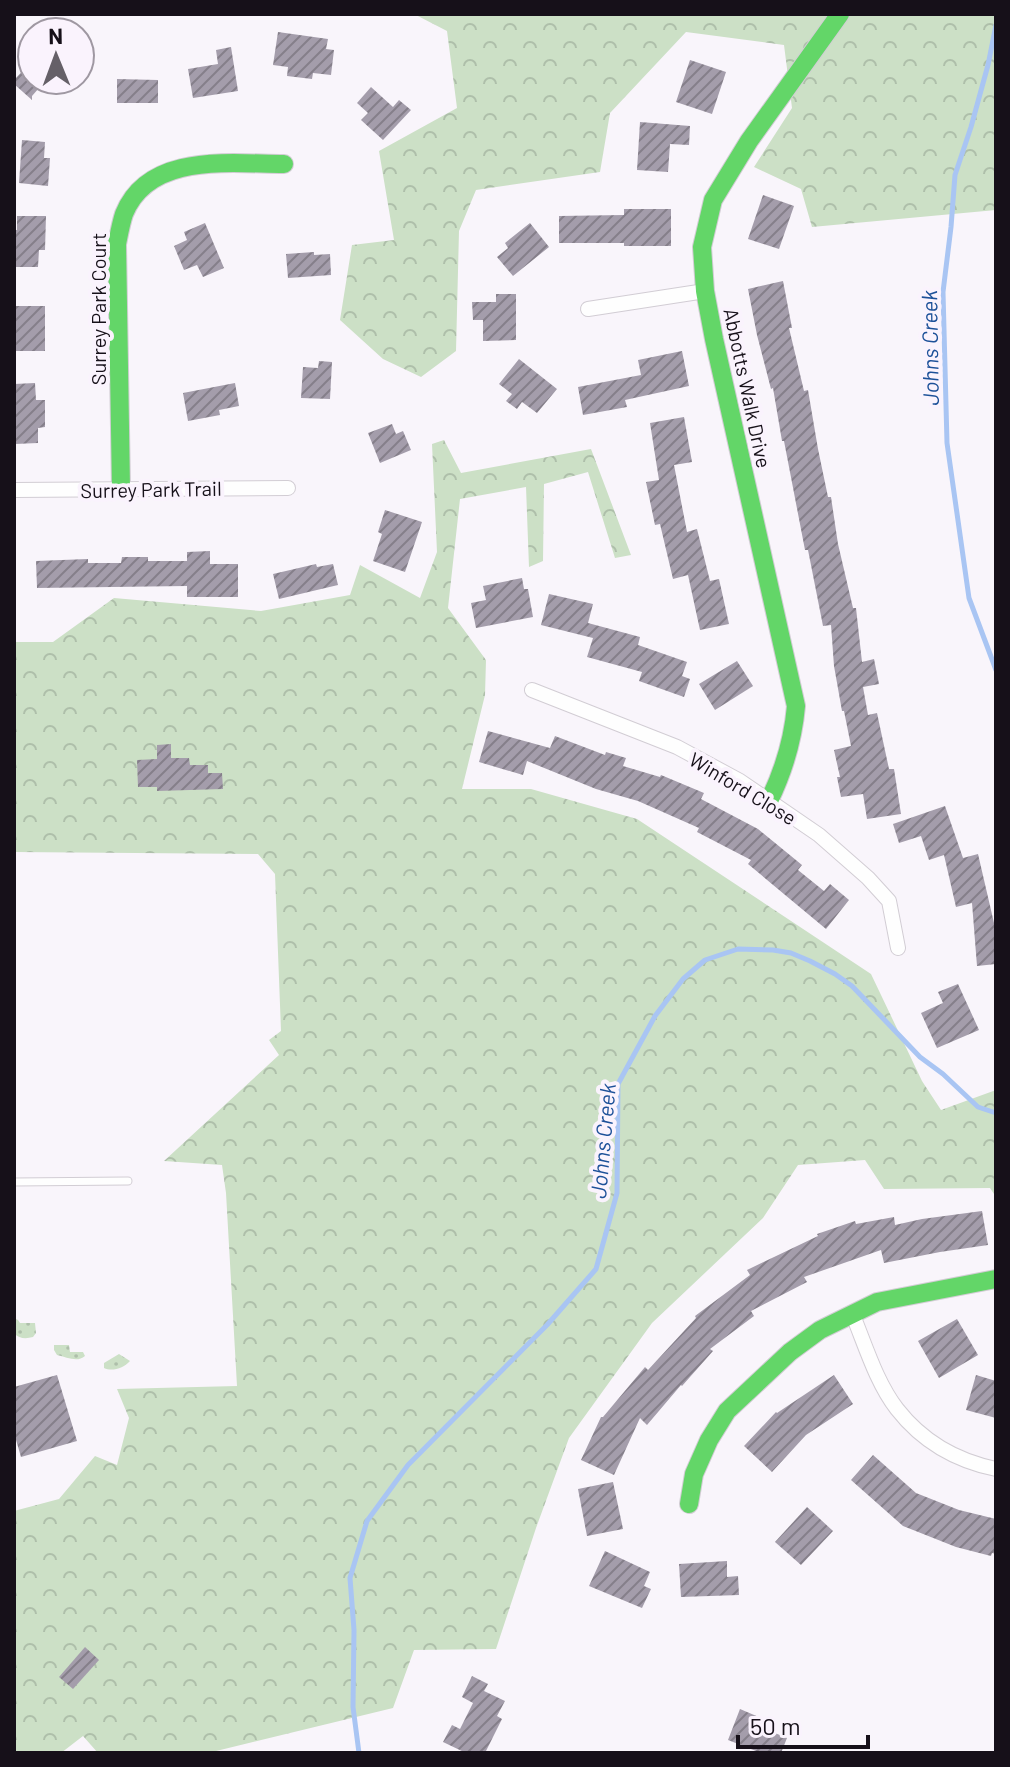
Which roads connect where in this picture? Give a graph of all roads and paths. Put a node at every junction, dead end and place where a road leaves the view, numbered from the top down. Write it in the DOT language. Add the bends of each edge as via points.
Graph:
graph roads {
  1 [pos="840,14"];
  2 [pos="284,164"];
  3 [pos="705,291"];
  4 [pos="588,309"];
  5 [pos="288,488"];
  6 [pos="121,489"];
  7 [pos="14,490"];
  8 [pos="532,690"];
  9 [pos="769,801"];
  10 [pos="898,948"];
  11 [pos="128,1181"];
  12 [pos="14,1182"];
  13 [pos="996,1279"];
  14 [pos="852,1313"];
  15 [pos="996,1469"];
  16 [pos="689,1504"];
  1 -- 3 [label="street, Abbotts Walk Drive" via="713,200 702,247"];
  2 -- 6 [label="street, Surrey Park Court" via="177,168 147,183 126,209 117,244"];
  3 -- 4 [label="street"];
  3 -- 9 [label="street, Abbotts Walk Drive" via="796,706 788,759"];
  5 -- 6 [label="street, Surrey Park Trail"];
  6 -- 7 [label="street, Surrey Park Trail"];
  8 -- 9 [label="street, Winford Close" via="677,747"];
  9 -- 10 [label="street, Winford Close" via="819,835 889,901"];
  11 -- 12 [label="lane"];
  13 -- 14 [label="street" via="877,1302"];
  14 -- 15 [label="street" via="897,1409 925,1437 956,1457"];
  14 -- 16 [label="street" via="790,1352 727,1411 694,1474"];
}
